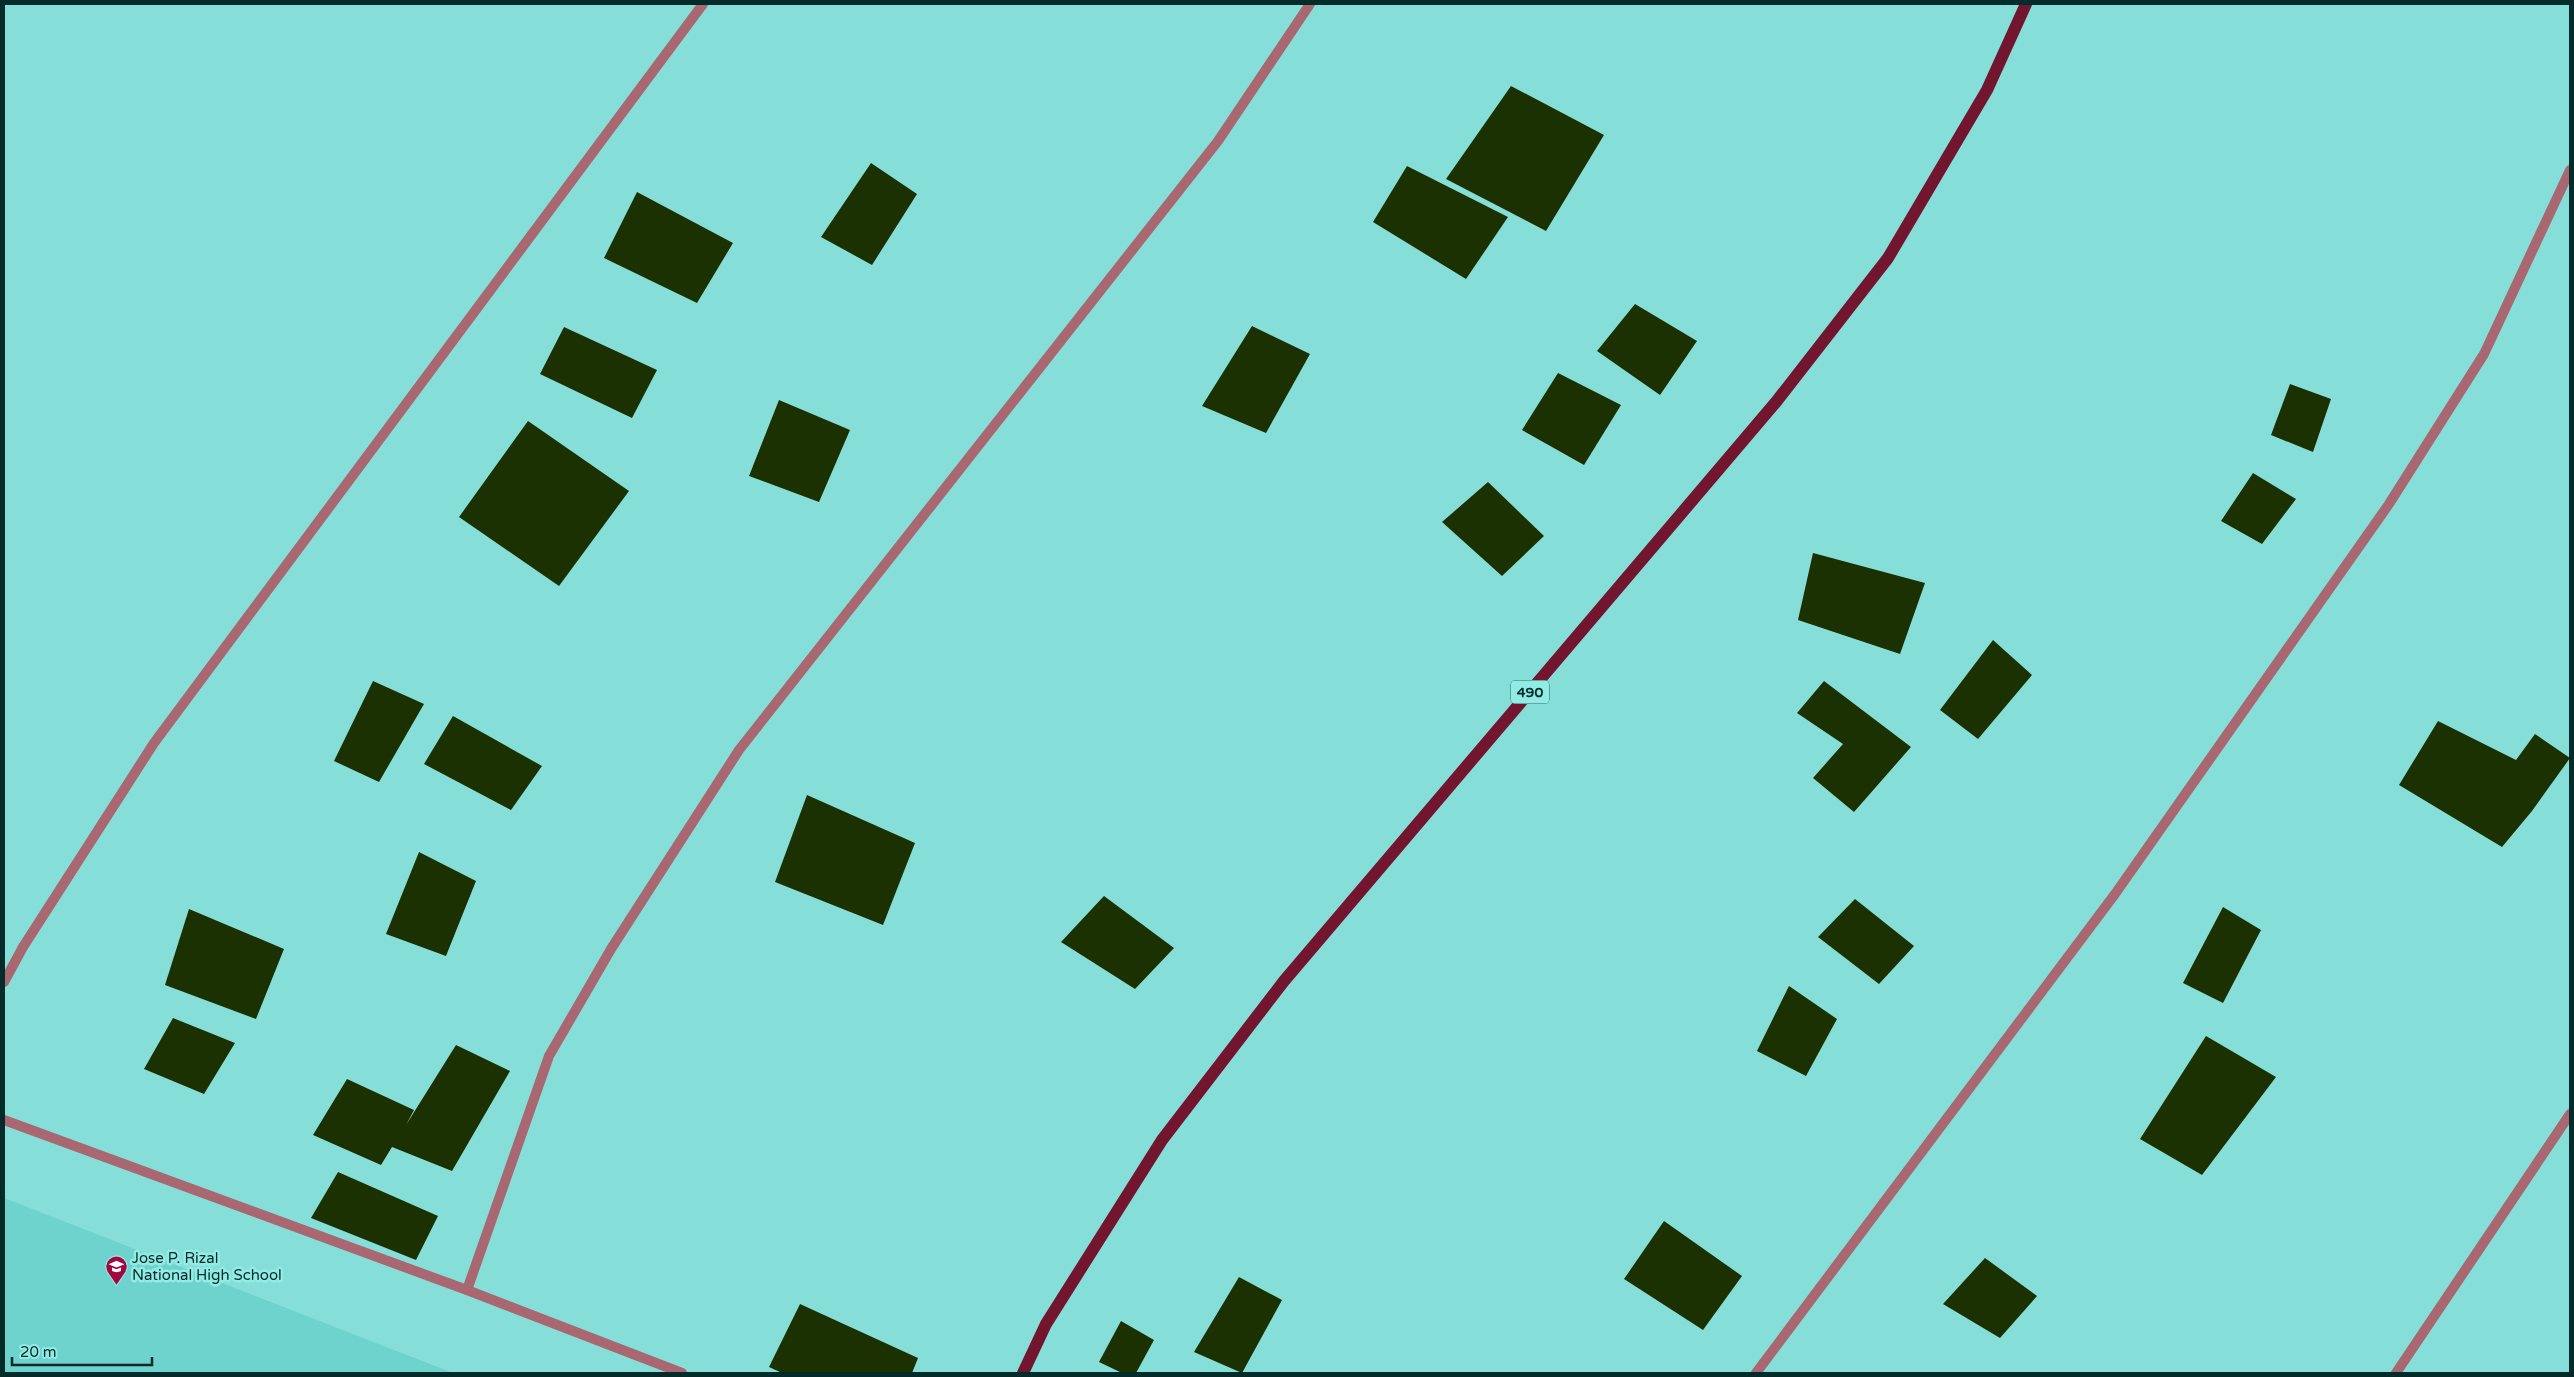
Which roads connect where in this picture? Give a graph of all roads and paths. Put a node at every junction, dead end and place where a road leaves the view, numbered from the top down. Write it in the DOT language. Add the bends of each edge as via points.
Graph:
graph roads {
  1 [pos="703,4"];
  2 [pos="1310,4"];
  3 [pos="2026,4"];
  4 [pos="2570,171"];
  5 [pos="4,982"];
  6 [pos="2570,1114"];
  7 [pos="4,1120"];
  8 [pos="467,1290"];
  9 [pos="682,1373"];
  10 [pos="1023,1373"];
  11 [pos="1756,1373"];
  12 [pos="2396,1373"];
  1 -- 5 [label="street" via="154,743 23,947"];
  2 -- 8 [label="street" via="1218,141 739,750 611,948 549,1056"];
  3 -- 10 [label="main road, 490" via="1987,90 1888,258 1776,402 1279,989 1162,1140 1046,1324"];
  4 -- 11 [label="street" via="2484,354 2388,504 2116,894"];
  6 -- 12 [label="street"];
  7 -- 8 [label="street"];
  8 -- 9 [label="street"];
}
